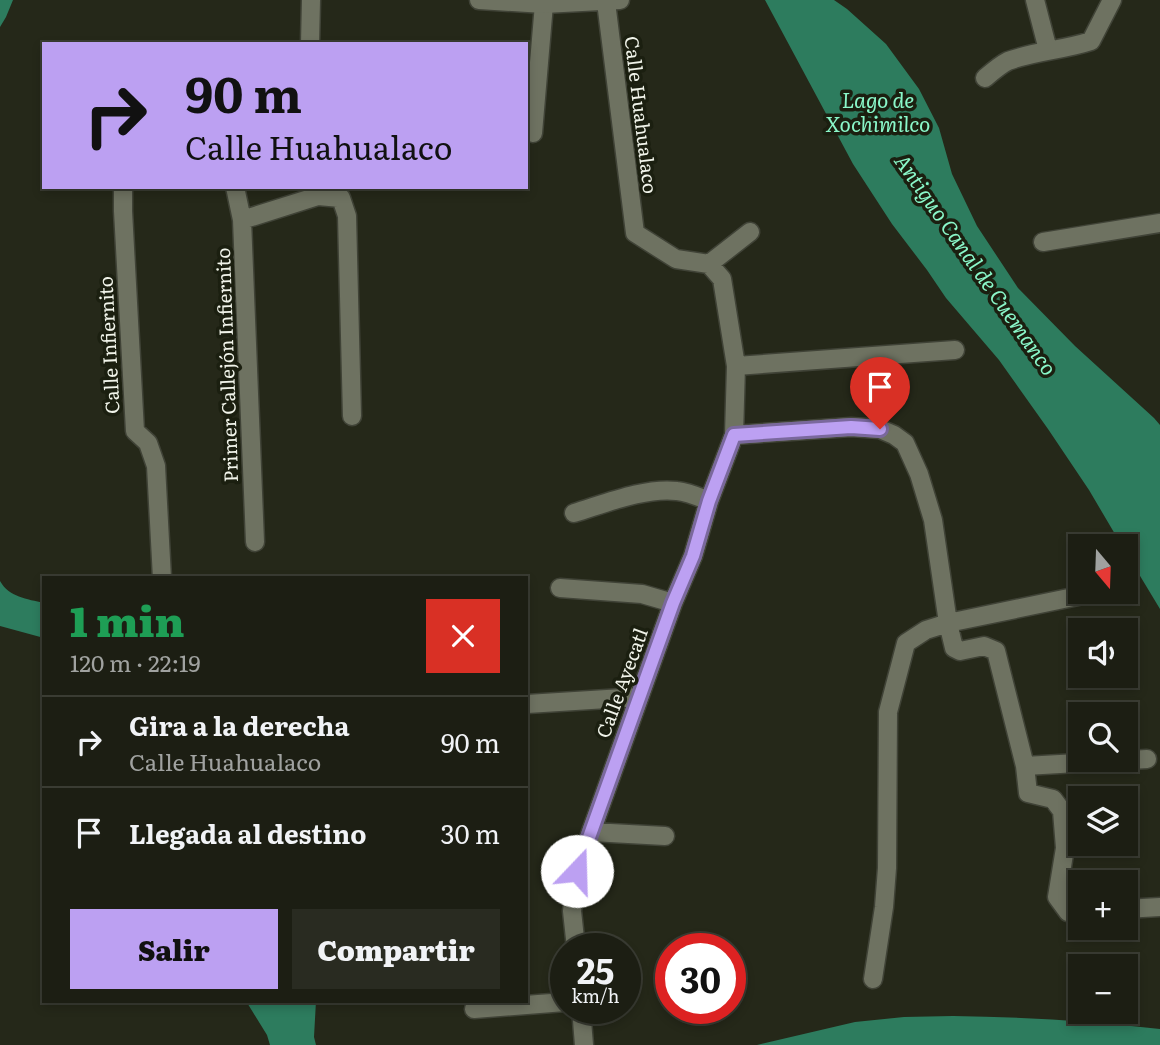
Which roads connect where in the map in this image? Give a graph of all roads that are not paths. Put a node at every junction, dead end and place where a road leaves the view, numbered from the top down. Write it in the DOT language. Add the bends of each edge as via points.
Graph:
graph roads {
  1 [pos="311,0"];
  2 [pos="479,0"];
  3 [pos="1035,0"];
  4 [pos="1112,0"];
  5 [pos="613,1"];
  6 [pos="544,4"];
  7 [pos="310,42"];
  8 [pos="1048,50"];
  9 [pos="985,78"];
  10 [pos="533,134"];
  11 [pos="123,189"];
  12 [pos="235,189"];
  13 [pos="242,220"];
  14 [pos="1160,223"];
  15 [pos="750,232"];
  16 [pos="1043,242"];
  17 [pos="709,264"];
  18 [pos="955,350"];
  19 [pos="736,366"];
  20 [pos="352,415"];
  21 [pos="734,435"];
  22 [pos="709,501"];
  23 [pos="574,513"];
  24 [pos="254,542"];
  25 [pos="162,576"];
  26 [pos="560,588"];
  27 [pos="1068,598"];
  28 [pos="673,603"];
  29 [pos="948,623"];
  30 [pos="639,697"];
  31 [pos="528,704"];
  32 [pos="1147,759"];
  33 [pos="1025,766"];
  34 [pos="592,832"];
  35 [pos="665,836"];
  36 [pos="1068,907"];
  37 [pos="1160,907"];
  38 [pos="1138,908"];
  39 [pos="574,933"];
  40 [pos="873,979"];
  41 [pos="550,1003"];
  42 [pos="474,1009"];
  43 [pos="582,1024"];
  44 [pos="584,1045"];
  1 -- 7 [label="street"];
  2 -- 6 [label="street"];
  3 -- 8 [label="street"];
  4 -- 8 [label="street" via="1091,41"];
  5 -- 6 [label="street"];
  5 -- 17 [label="street, Calle Huahualaco" via="635,233 676,259"];
  6 -- 10 [label="street"];
  8 -- 9 [label="street" via="1006,62"];
  11 -- 25 [label="street, Calle Infiernito" via="135,431 148,443 156,466"];
  12 -- 13 [label="street, Primer Callejón Infiernito"];
  13 -- 20 [label="street" via="317,196 341,198 347,216"];
  13 -- 24 [label="street, Primer Callejón Infiernito"];
  14 -- 16 [label="street"];
  15 -- 17 [label="street"];
  17 -- 19 [label="street, Calle Ayecatl" via="722,279"];
  18 -- 19 [label="street"];
  19 -- 21 [label="street, Calle Ayecatl"];
  21 -- 22 [label="street, Calle Ayecatl"];
  21 -- 29 [label="street" via="851,427 880,429 905,443 933,520"];
  22 -- 23 [label="street" via="678,491 652,492"];
  22 -- 28 [label="street, Calle Ayecatl"];
  26 -- 28 [label="street" via="642,594"];
  27 -- 29 [label="street"];
  28 -- 30 [label="street, Calle Ayecatl"];
  29 -- 33 [label="street" via="954,648 984,646 996,651"];
  29 -- 40 [label="street" via="906,643 888,712 887,869"];
  30 -- 31 [label="street"];
  30 -- 34 [label="street, Calle Ayecatl"];
  32 -- 33 [label="street"];
  33 -- 36 [label="street" via="1028,793 1053,799 1062,811 1065,848 1057,897"];
  34 -- 35 [label="street"];
  34 -- 39 [label="street, Calle Ayecatl" via="577,871"];
  37 -- 38 [label="street"];
  41 -- 42 [label="street"];
  43 -- 44 [label="street"];
}
